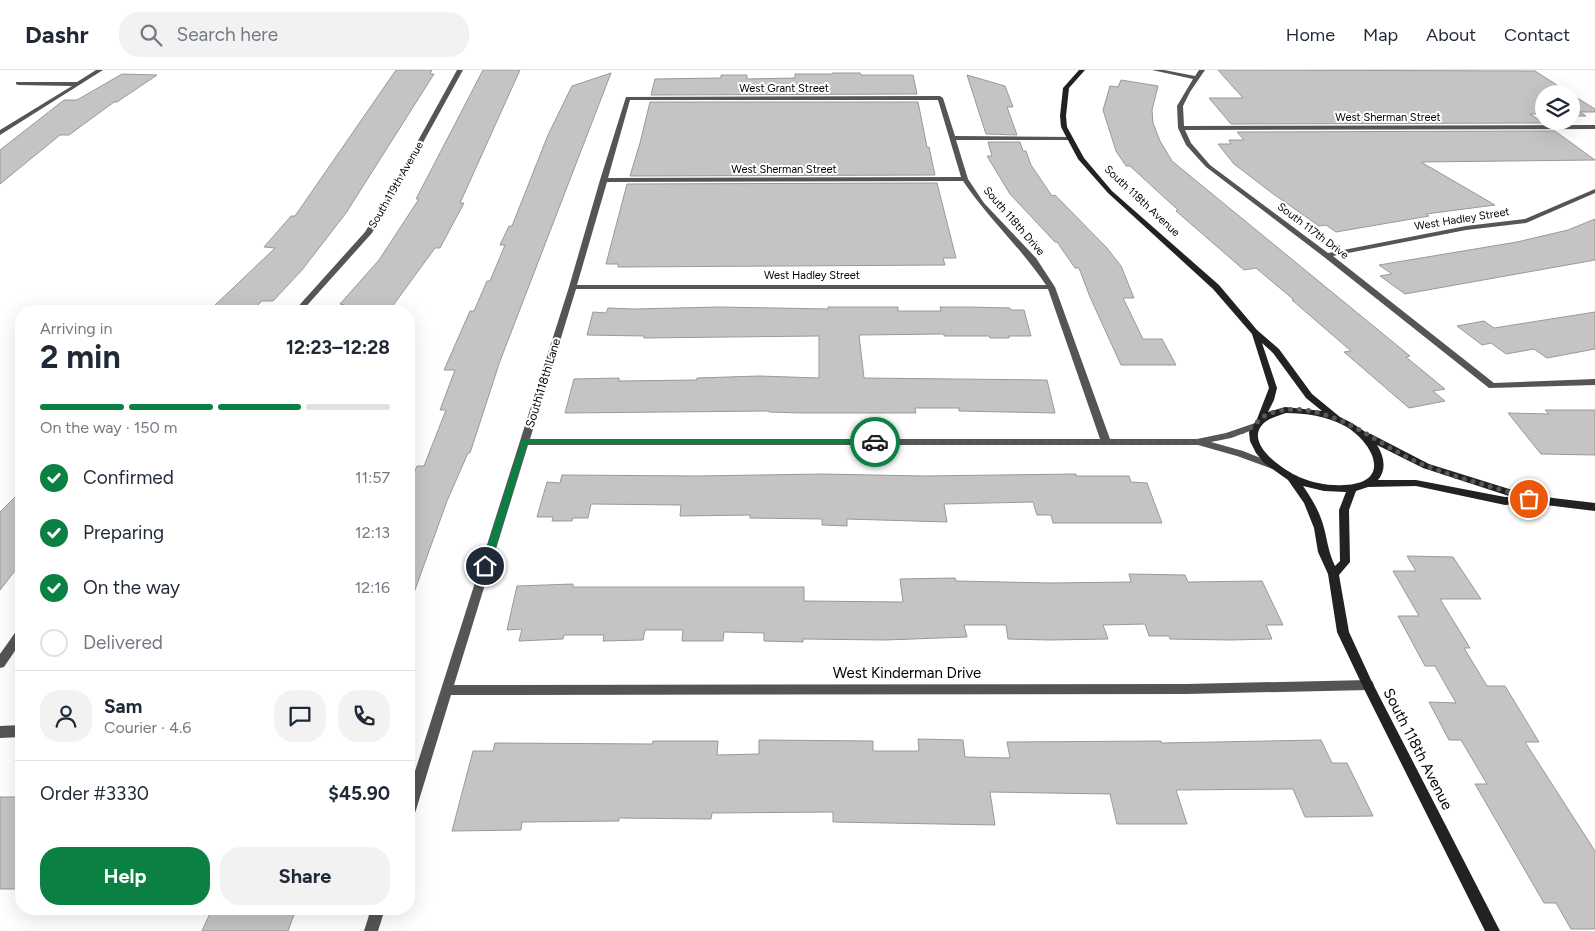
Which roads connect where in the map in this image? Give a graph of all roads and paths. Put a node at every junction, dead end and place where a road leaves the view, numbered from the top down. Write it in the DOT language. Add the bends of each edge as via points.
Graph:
graph roads {
  1 [pos="100,70"];
  2 [pos="460,70"];
  3 [pos="1082,70"];
  4 [pos="1155,70"];
  5 [pos="1202,70"];
  6 [pos="1198,78"];
  7 [pos="18,83"];
  8 [pos="77,84"];
  9 [pos="628,98"];
  10 [pos="940,98"];
  11 [pos="1595,127"];
  12 [pos="1181,128"];
  13 [pos="0,133"];
  14 [pos="953,138"];
  15 [pos="1069,138"];
  16 [pos="965,179"];
  17 [pos="604,180"];
  18 [pos="1595,191"];
  19 [pos="1327,255"];
  20 [pos="573,287"];
  21 [pos="1051,287"];
  22 [pos="303,305"];
  23 [pos="1254,332"];
  24 [pos="1595,382"];
  25 [pos="1336,418"];
  26 [pos="1258,422"];
  27 [pos="1356,429"];
  28 [pos="524,442"];
  29 [pos="1106,442"];
  30 [pos="1197,442"];
  31 [pos="1273,466"];
  32 [pos="1291,477"];
  33 [pos="1368,484"];
  34 [pos="1352,489"];
  35 [pos="1529,499"];
  36 [pos="1595,507"];
  37 [pos="1333,574"];
  38 [pos="15,642"];
  39 [pos="0,663"];
  40 [pos="1368,685"];
  41 [pos="446,690"];
  42 [pos="15,731"];
  43 [pos="0,732"];
  44 [pos="415,791"];
  45 [pos="376,915"];
  46 [pos="371,931"];
  47 [pos="1493,931"];
  1 -- 8 [label="street"];
  2 -- 22 [label="street, South 119th Avenue" via="368,233"];
  3 -- 15 [label="street, South 118th Avenue" via="1066,88 1063,116"];
  4 -- 6 [label="street"];
  5 -- 6 [label="street, South 117th Drive"];
  6 -- 12 [label="street, South 117th Drive" via="1186,92 1180,106"];
  7 -- 8 [label="street"];
  8 -- 13 [label="street"];
  9 -- 10 [label="street, West Grant Street"];
  9 -- 17 [label="street, South 118th Lane"];
  10 -- 14 [label="street, South 118th Drive"];
  11 -- 12 [label="street, West Sherman Street"];
  12 -- 19 [label="street, South 117th Drive" via="1188,144 1208,166"];
  14 -- 15 [label="street"];
  14 -- 16 [label="street, South 118th Drive"];
  15 -- 23 [label="street, South 118th Avenue" via="1081,159 1110,192 1216,287"];
  16 -- 17 [label="street, West Sherman Street"];
  16 -- 21 [label="street, South 118th Drive" via="982,204 1033,260"];
  17 -- 20 [label="street, South 118th Lane"];
  18 -- 19 [label="street, West Hadley Street" via="1526,221 1466,228"];
  19 -- 24 [label="street, South 117th Drive" via="1492,386"];
  20 -- 21 [label="street, West Hadley Street"];
  20 -- 28 [label="street, South 118th Lane"];
  21 -- 29 [label="street, South 118th Drive"];
  23 -- 25 [label="street, South 118th Avenue" via="1276,351 1309,396"];
  23 -- 26 [label="street, South 118th Avenue" via="1273,388"];
  25 -- 26 [label="street" via="1285,410 1271,413"];
  25 -- 27 [label="street"];
  26 -- 30 [label="street" via="1228,436"];
  26 -- 31 [label="street" via="1254,439 1260,452"];
  27 -- 33 [label="street" via="1370,440 1381,465 1378,476"];
  27 -- 35 [label="street" via="1425,466"];
  28 -- 29 [label="street"];
  28 -- 41 [label="street, South 118th Lane"];
  29 -- 30 [label="street"];
  30 -- 31 [label="street" via="1240,452"];
  31 -- 32 [label="street"];
  32 -- 34 [label="street" via="1311,485"];
  32 -- 37 [label="street, South 118th Avenue" via="1314,514 1323,552"];
  33 -- 34 [label="street"];
  33 -- 35 [label="street" via="1416,482 1505,502"];
  34 -- 37 [label="street" via="1344,510 1345,562"];
  35 -- 36 [label="street"];
  37 -- 40 [label="street, South 118th Avenue" via="1343,632"];
  38 -- 39 [label="street"];
  40 -- 41 [label="street, West Kinderman Drive" via="1167,689"];
  40 -- 47 [label="street, South 118th Avenue"];
  41 -- 44 [label="street, South 118th Lane"];
  42 -- 43 [label="street"];
  45 -- 46 [label="street"];
}
